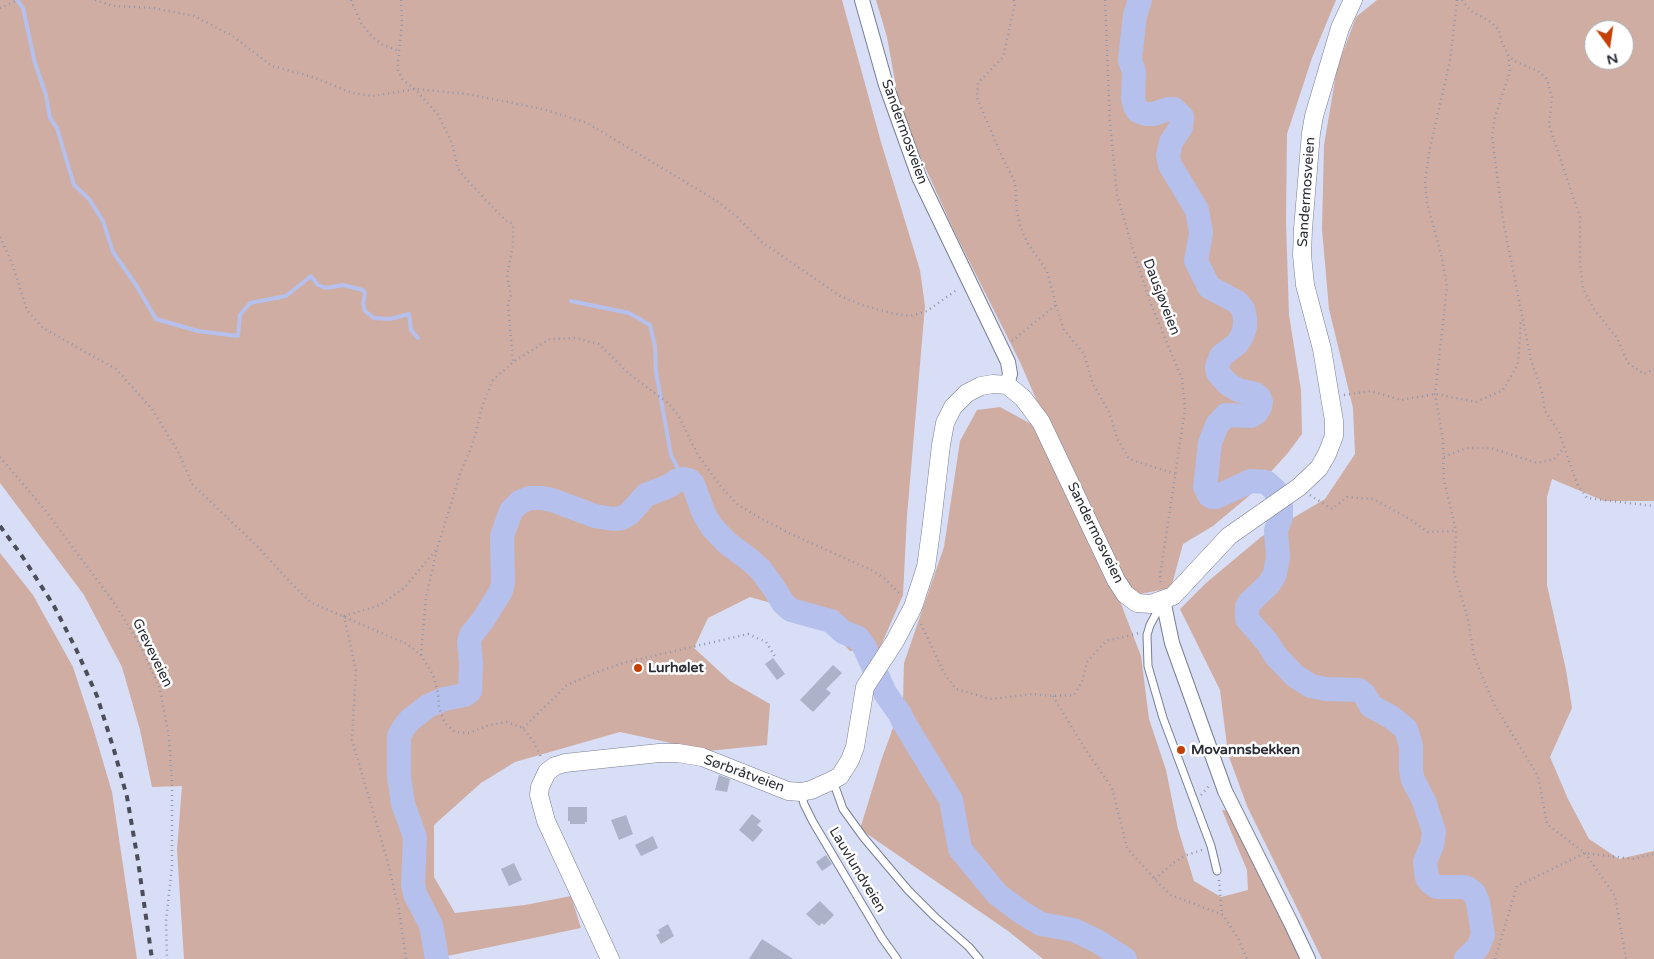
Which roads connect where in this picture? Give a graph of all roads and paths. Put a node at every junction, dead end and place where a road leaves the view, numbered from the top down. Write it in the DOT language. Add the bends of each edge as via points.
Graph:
graph roads {
  1 [pos="18,0"];
  2 [pos="95,0"];
  3 [pos="351,0"];
  4 [pos="401,0"];
  5 [pos="862,0"];
  6 [pos="1014,0"];
  7 [pos="1105,0"];
  8 [pos="1353,0"];
  9 [pos="1457,0"];
  10 [pos="1462,0"];
  11 [pos="0,8"];
  12 [pos="399,51"];
  13 [pos="1508,55"];
  14 [pos="415,90"];
  15 [pos="0,237"];
  16 [pos="970,283"];
  17 [pos="1056,305"];
  18 [pos="1522,315"];
  19 [pos="1002,347"];
  20 [pos="513,362"];
  21 [pos="1654,369"];
  22 [pos="1007,385"];
  23 [pos="1435,394"];
  24 [pos="1331,397"];
  25 [pos="1564,448"];
  26 [pos="0,457"];
  27 [pos="1444,457"];
  28 [pos="1176,474"];
  29 [pos="1287,495"];
  30 [pos="1654,506"];
  31 [pos="1456,531"];
  32 [pos="437,549"];
  33 [pos="1163,600"];
  34 [pos="913,607"];
  35 [pos="344,616"];
  36 [pos="1148,631"];
  37 [pos="421,655"];
  38 [pos="776,658"];
  39 [pos="1053,696"];
  40 [pos="522,728"];
  41 [pos="540,752"];
  42 [pos="1220,777"];
  43 [pos="833,780"];
  44 [pos="801,792"];
  45 [pos="1194,804"];
  46 [pos="1211,846"];
  47 [pos="1585,853"];
  48 [pos="1654,854"];
  49 [pos="1217,872"];
  50 [pos="1155,879"];
  51 [pos="1222,915"];
  52 [pos="167,959"];
  53 [pos="406,959"];
  54 [pos="610,959"];
  55 [pos="897,959"];
  56 [pos="978,959"];
  57 [pos="1247,959"];
  58 [pos="1308,959"];
  59 [pos="1495,959"];
  60 [pos="1626,959"];
  1 -- 11 [label="path"];
  2 -- 14 [label="path" via="114,6 152,8 194,16 233,36 272,66 314,77 352,93 374,96"];
  3 -- 12 [label="path" via="371,36"];
  4 -- 12 [label="path"];
  5 -- 16 [label="street, Sandermosveien" via="886,85 919,177"];
  6 -- 17 [label="path" via="1003,57 978,83 977,98 1015,182 1020,228 1047,271"];
  7 -- 28 [label="path, Dausjøveien" via="1110,123 1118,195 1140,270 1182,379 1185,409"];
  8 -- 24 [label="street, Sandermosveien" via="1340,28 1314,116 1303,229 1305,285"];
  9 -- 23 [label="path" via="1450,61 1425,181 1427,203 1447,287"];
  10 -- 13 [label="path" via="1470,11 1499,30"];
  12 -- 14 [label="path" via="398,70 403,80"];
  13 -- 18 [label="path" via="1510,71 1492,136 1503,220"];
  13 -- 21 [label="path" via="1546,79 1552,98 1549,125 1580,217 1583,288 1592,308 1617,338 1628,363 1644,374"];
  14 -- 16 [label="path" via="467,94 543,109 587,123 717,201 762,242 840,296 862,305 910,316 927,311"];
  14 -- 20 [label="path" via="439,116 452,143 458,168 506,221 513,224 513,246 507,275 511,295 508,305"];
  15 -- 35 [label="path" via="27,310 44,328 116,369 152,409 180,455 192,484 310,602"];
  16 -- 19 [label="street, Sandermosveien"];
  17 -- 19 [label="path"];
  17 -- 28 [label="path" via="1064,330 1084,354 1093,384 1130,459"];
  18 -- 23 [label="path" via="1518,364 1503,390 1476,402"];
  18 -- 25 [label="path" via="1545,411 1559,432"];
  19 -- 22 [label="street, Sandermosveien" via="1010,369"];
  20 -- 32 [label="path" via="493,380 483,404"];
  20 -- 34 [label="path" via="550,339 574,338 599,344 629,374 668,403 678,415 698,455 738,504 762,520 871,570 884,578"];
  22 -- 33 [label="street, Sandermosveien" via="1023,398 1041,422 1125,594 1137,603 1151,604"];
  22 -- 34 [label="street, Sørbråtveien" via="974,388 949,412 941,445 926,567"];
  23 -- 24 [label="path" via="1401,400 1371,391"];
  23 -- 27 [label="path"];
  24 -- 29 [label="street, Sandermosveien" via="1334,436 1327,454 1319,468"];
  25 -- 27 [label="path" via="1554,459 1537,463 1490,448 1466,448"];
  25 -- 30 [label="path" via="1577,484 1587,498"];
  26 -- 52 [label="path, Greveveien" via="51,518 115,604 140,645 160,690 169,737 172,784"];
  27 -- 31 [label="path" via="1444,480"];
  28 -- 33 [label="path, Dausjøveien" via="1160,576"];
  29 -- 31 [label="path" via="1332,510 1347,497 1373,499 1428,532"];
  29 -- 33 [label="street, Sandermosveien" via="1229,536 1173,596"];
  31 -- 47 [label="path" via="1454,573 1468,619 1474,657 1494,704 1538,776 1547,824"];
  32 -- 35 [label="path" via="404,588 380,605"];
  32 -- 37 [label="path" via="426,597"];
  33 -- 36 [label="lane"];
  33 -- 42 [label="street" via="1172,643"];
  34 -- 39 [label="path" via="944,673 956,689 990,699 1033,694"];
  34 -- 43 [label="street, Sørbråtveien" via="905,625 869,678 862,694 855,747 846,768"];
  35 -- 37 [label="path" via="407,644"];
  35 -- 53 [label="path" via="356,671 352,740 387,860"];
  36 -- 39 [label="path" via="1106,641 1087,662 1082,682 1074,695"];
  36 -- 45 [label="lane" via="1148,666"];
  37 -- 40 [label="path" via="433,675 445,723 455,732 469,733 506,722"];
  38 -- 40 [label="path" via="766,642 748,634 623,663 567,685"];
  39 -- 50 [label="path" via="1112,788 1127,848"];
  40 -- 41 [label="path"];
  42 -- 45 [label="path"];
  42 -- 58 [label="street"];
  43 -- 44 [label="street, Sørbråtveien"];
  43 -- 56 [label="lane" via="844,809 864,838 908,890"];
  44 -- 54 [label="street, Sørbråtveien" via="788,791 702,757 678,753 599,758 566,763 547,772 540,787 541,806"];
  44 -- 55 [label="lane, Lauvlundveien" via="817,829"];
  45 -- 46 [label="lane"];
  46 -- 49 [label="lane"];
  46 -- 50 [label="path" via="1184,856"];
  47 -- 48 [label="path" via="1632,859"];
  47 -- 59 [label="path" via="1517,886"];
  47 -- 60 [label="path" via="1615,896"];
  49 -- 51 [label="path"];
  50 -- 51 [label="path" via="1171,895"];
  51 -- 57 [label="path" via="1238,938"];
}
